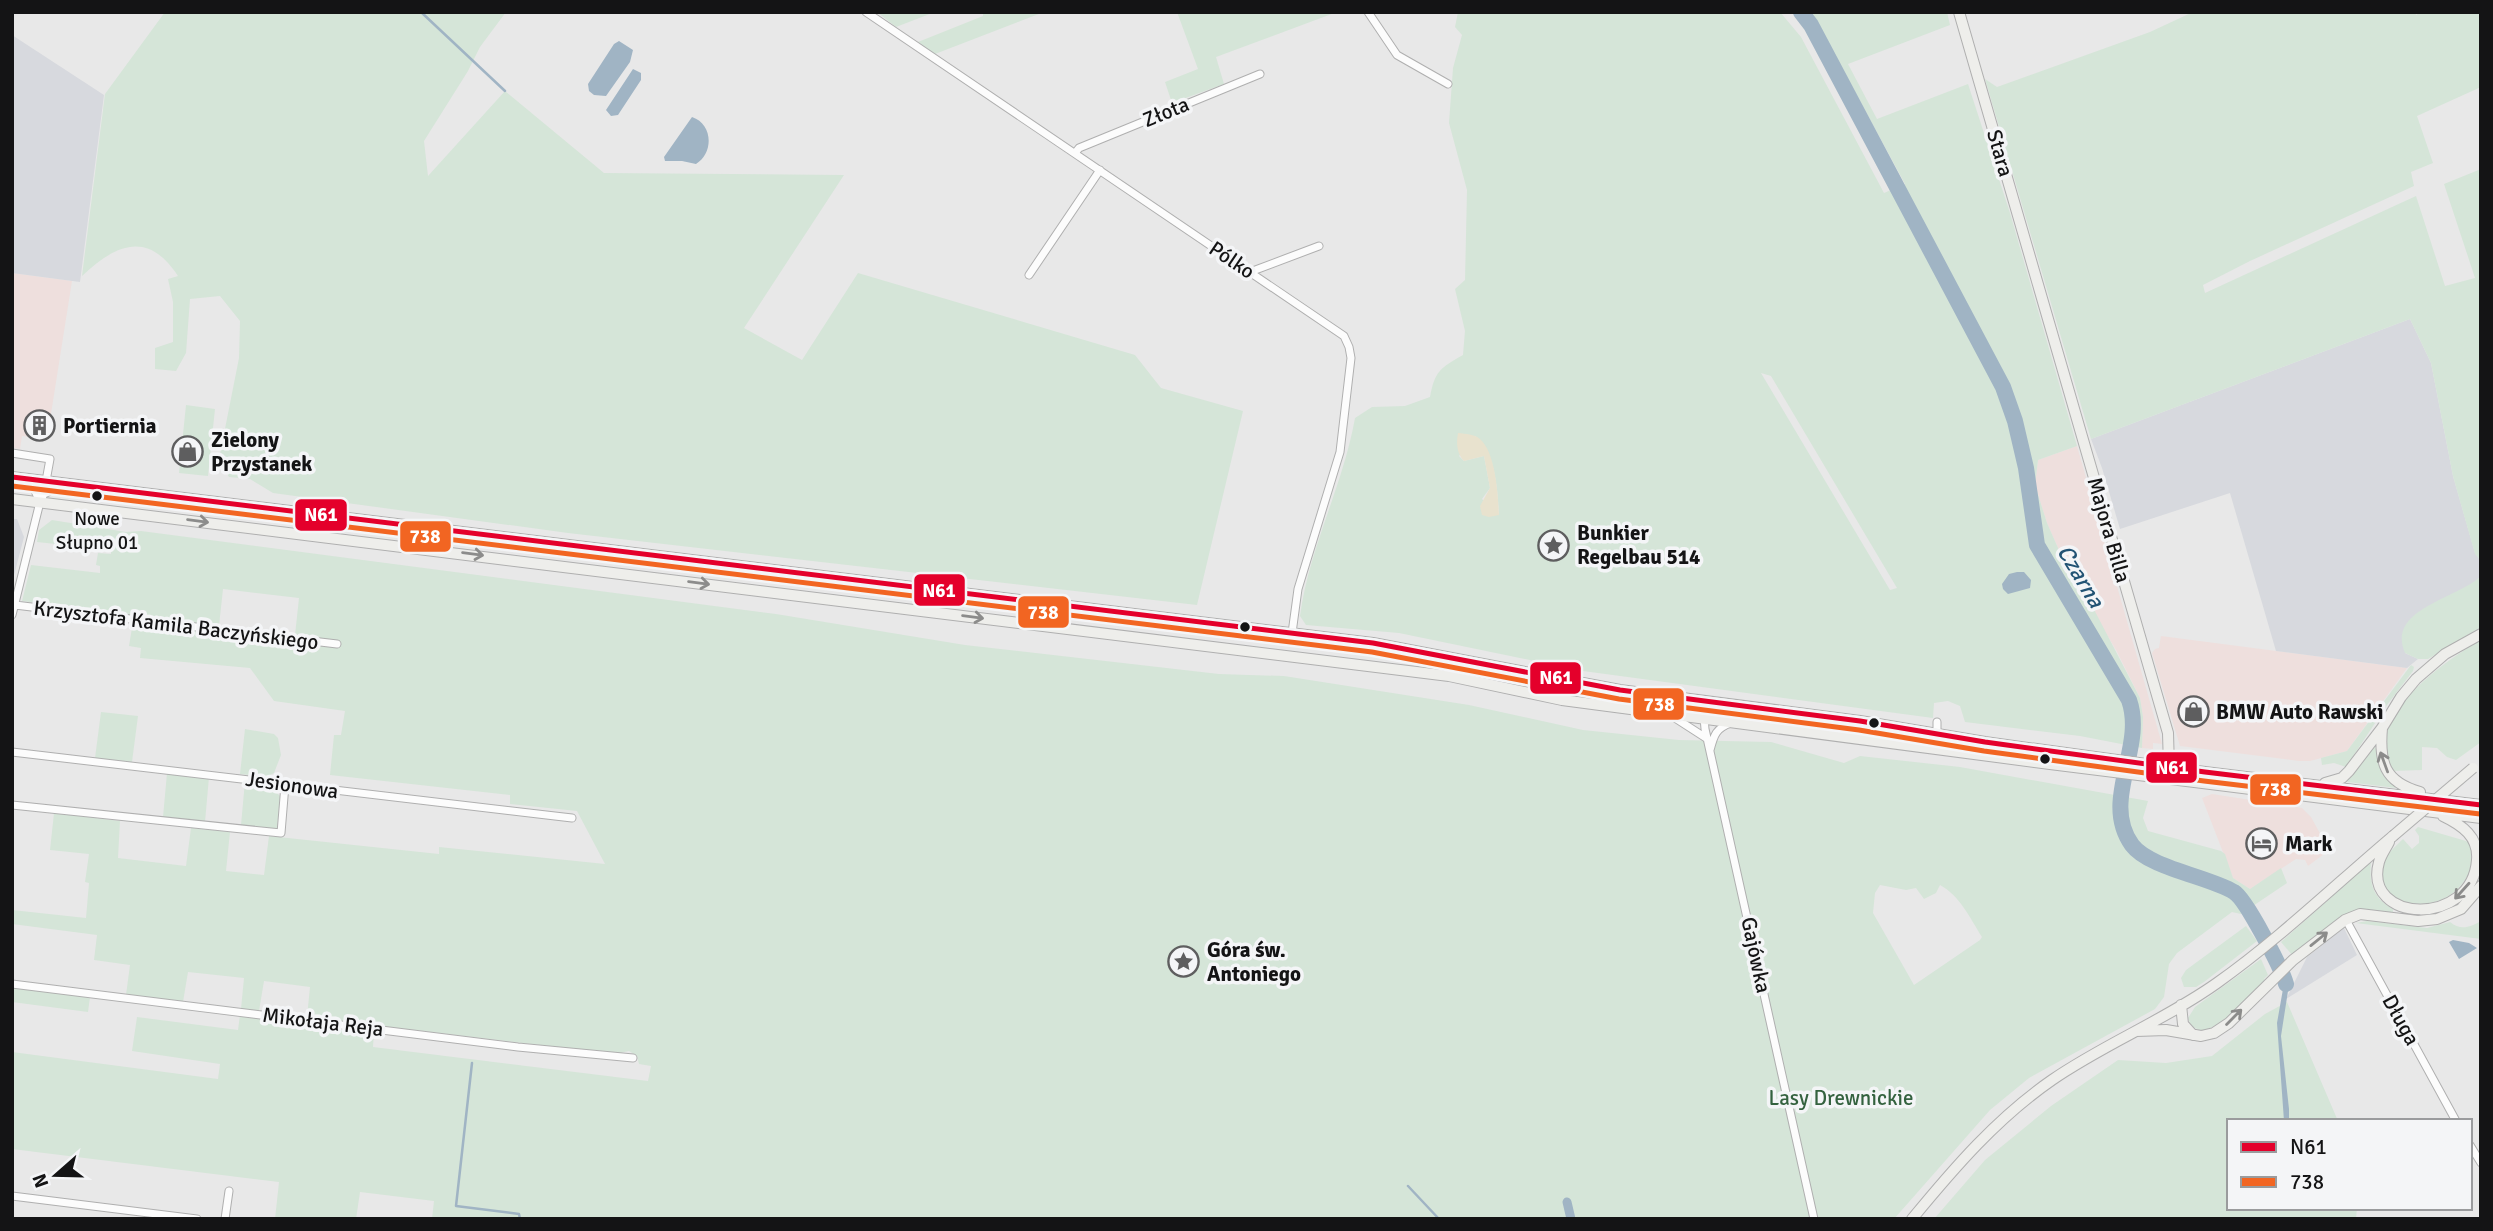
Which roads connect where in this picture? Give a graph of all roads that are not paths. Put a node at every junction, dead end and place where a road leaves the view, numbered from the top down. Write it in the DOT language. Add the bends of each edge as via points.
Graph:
graph roads {
  1 [pos="866,12"];
  2 [pos="1368,12"];
  3 [pos="1959,12"];
  4 [pos="1260,74"];
  5 [pos="1448,84"];
  6 [pos="1075,153"];
  7 [pos="1100,170"];
  8 [pos="1319,246"];
  9 [pos="1250,272"];
  10 [pos="1029,275"];
  11 [pos="2041,295"];
  12 [pos="12,453"];
  13 [pos="12,477"];
  14 [pos="24,478"];
  15 [pos="46,481"];
  16 [pos="66,484"];
  17 [pos="12,499"];
  18 [pos="40,502"];
  19 [pos="15,605"];
  20 [pos="12,615"];
  21 [pos="1292,633"];
  22 [pos="2481,634"];
  23 [pos="337,644"];
  24 [pos="1726,704"];
  25 [pos="1663,712"];
  26 [pos="1704,717"];
  27 [pos="1736,722"];
  28 [pos="2382,728"];
  29 [pos="1707,738"];
  30 [pos="1710,750"];
  31 [pos="12,752"];
  32 [pos="2109,765"];
  33 [pos="2477,765"];
  34 [pos="2169,767"];
  35 [pos="2138,769"];
  36 [pos="2316,784"];
  37 [pos="285,785"];
  38 [pos="2452,801"];
  39 [pos="12,805"];
  40 [pos="2481,805"];
  41 [pos="2434,813"];
  42 [pos="572,818"];
  43 [pos="2481,818"];
  44 [pos="2393,836"];
  45 [pos="2481,886"];
  46 [pos="2346,920"];
  47 [pos="12,984"];
  48 [pos="2181,1005"];
  49 [pos="2133,1031"];
  50 [pos="2193,1035"];
  51 [pos="633,1058"];
  52 [pos="2455,1119"];
  53 [pos="229,1191"];
  54 [pos="12,1196"];
  55 [pos="197,1219"];
  56 [pos="225,1219"];
  57 [pos="1814,1219"];
  58 [pos="1912,1219"];
  1 -- 6 [label="street, Pólko"];
  2 -- 5 [label="street" via="1397,55"];
  3 -- 11 [label="main road, Stara"];
  4 -- 6 [label="street, Złota"];
  6 -- 7 [label="street, Pólko"];
  7 -- 9 [label="street, Pólko"];
  7 -- 10 [label="street"];
  8 -- 9 [label="street"];
  9 -- 21 [label="street, Pólko" via="1344,336 1351,358 1340,453 1298,589"];
  11 -- 34 [label="main road, Majora Billa" via="2168,733"];
  12 -- 15 [label="street" via="50,459"];
  13 -- 14 [label="main road"];
  14 -- 15 [label="main road"];
  14 -- 18 [label="street"];
  15 -- 16 [label="main road"];
  16 -- 18 [label="street" via="51,489"];
  16 -- 21 [label="main road"];
  17 -- 18 [label="main road"];
  18 -- 19 [label="street"];
  18 -- 25 [label="main road, one-way" via="1449,676 1562,700"];
  19 -- 20 [label="street"];
  19 -- 23 [label="street, Krzysztofa Kamila Baczyńskiego"];
  21 -- 24 [label="main road" via="1373,643 1608,689"];
  22 -- 28 [label="main road" via="2445,654 2416,679"];
  24 -- 26 [label="street"];
  24 -- 32 [label="main road" via="1937,728"];
  25 -- 26 [label="main road"];
  25 -- 29 [label="street"];
  26 -- 27 [label="main road"];
  26 -- 29 [label="street, Gajówka"];
  27 -- 30 [label="street" via="1719,728"];
  27 -- 32 [label="main road"];
  28 -- 36 [label="main road" via="2342,778"];
  38 -- 28 [label="main road, one-way" via="2407,789 2390,775 2381,756"];
  29 -- 30 [label="street, Gajówka"];
  30 -- 57 [label="street, Gajówka"];
  31 -- 37 [label="street, Jesionowa"];
  32 -- 35 [label="main road"];
  33 -- 44 [label="main road, bridge"];
  34 -- 35 [label="main road"];
  34 -- 36 [label="main road"];
  35 -- 41 [label="main road"];
  36 -- 38 [label="main road"];
  37 -- 39 [label="street" via="281,833"];
  37 -- 42 [label="street, Jesionowa"];
  38 -- 40 [label="main road"];
  41 -- 43 [label="main road"];
  41 -- 44 [label="main road, one-way" via="2467,830 2477,850 2471,881 2448,904 2413,909 2386,895 2379,882 2379,865"];
  44 -- 48 [label="main road" via="2252,956"];
  45 -- 46 [label="main road" via="2461,909 2437,919 2360,914"];
  50 -- 46 [label="main road, one-way" via="2221,1029 2293,960"];
  46 -- 52 [label="street, Długa"];
  47 -- 51 [label="street, Mikołaja Reja"];
  48 -- 49 [label="main road"];
  48 -- 50 [label="main road" via="2183,1024"];
  49 -- 50 [label="main road"];
  49 -- 58 [label="main road" via="2021,1102"];
  53 -- 56 [label="street"];
  54 -- 55 [label="street"];
}
